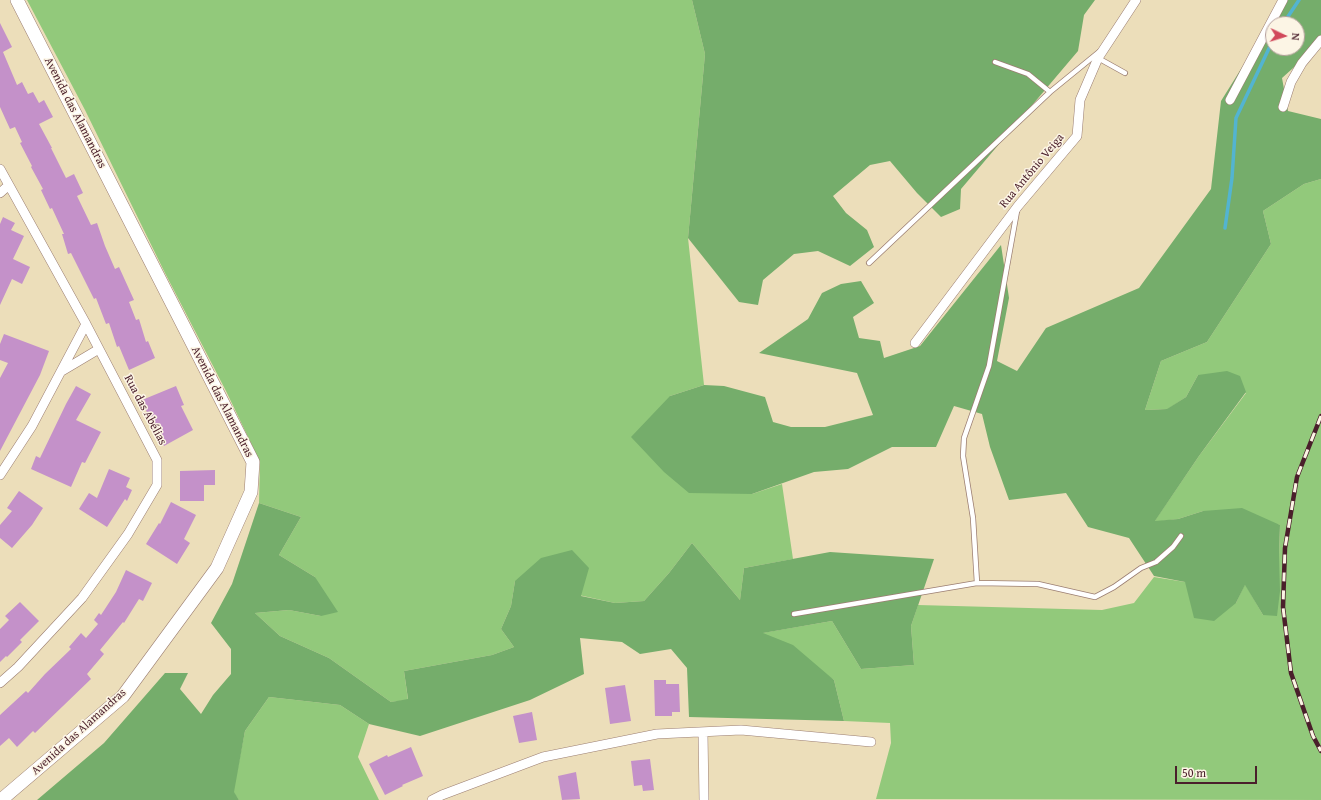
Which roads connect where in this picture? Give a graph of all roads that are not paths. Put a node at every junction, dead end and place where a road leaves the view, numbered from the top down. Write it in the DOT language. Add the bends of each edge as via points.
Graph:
graph roads {
  1 [pos="17,0"];
  2 [pos="1136,0"];
  3 [pos="1283,0"];
  4 [pos="1321,40"];
  5 [pos="1106,46"];
  6 [pos="1098,58"];
  7 [pos="994,62"];
  8 [pos="1125,73"];
  9 [pos="1050,92"];
  10 [pos="1230,100"];
  11 [pos="1283,107"];
  12 [pos="0,169"];
  13 [pos="9,185"];
  14 [pos="0,193"];
  15 [pos="1018,206"];
  16 [pos="869,263"];
  17 [pos="86,324"];
  18 [pos="915,343"];
  19 [pos="99,349"];
  20 [pos="61,372"];
  21 [pos="0,475"];
  22 [pos="1181,536"];
  23 [pos="977,583"];
  24 [pos="794,614"];
  25 [pos="0,682"];
  26 [pos="703,732"];
  27 [pos="871,742"];
  28 [pos="1,800"];
  29 [pos="432,800"];
  30 [pos="704,800"];
  1 -- 28 [label="street, Avenida das Alamandras" via="252,462 251,492 217,568 123,696"];
  2 -- 5 [label="street, Rua Antônio Veiga"];
  3 -- 10 [label="street"];
  4 -- 11 [label="street" via="1302,63 1291,82"];
  5 -- 6 [label="street, Rua Antônio Veiga"];
  5 -- 9 [label="lane"];
  6 -- 8 [label="lane"];
  6 -- 15 [label="street, Rua Antônio Veiga" via="1080,100 1077,136"];
  7 -- 9 [label="lane" via="1028,74"];
  9 -- 16 [label="lane"];
  12 -- 13 [label="street, Rua das Abélias"];
  13 -- 14 [label="street"];
  13 -- 17 [label="street, Rua das Abélias"];
  15 -- 18 [label="street, Rua Antônio Veiga"];
  15 -- 23 [label="lane" via="989,366 964,438 963,456 973,518"];
  17 -- 19 [label="street, Rua das Abélias"];
  17 -- 20 [label="street"];
  19 -- 20 [label="street"];
  19 -- 25 [label="street, Rua das Abélias" via="157,460 157,486 128,534 82,598 18,667"];
  20 -- 21 [label="street" via="32,426"];
  22 -- 23 [label="lane" via="1156,562 1141,568 1095,597 1038,584"];
  23 -- 24 [label="lane"];
  26 -- 27 [label="street" via="741,730"];
  26 -- 29 [label="street" via="657,734 543,757"];
  26 -- 30 [label="street"];
}
